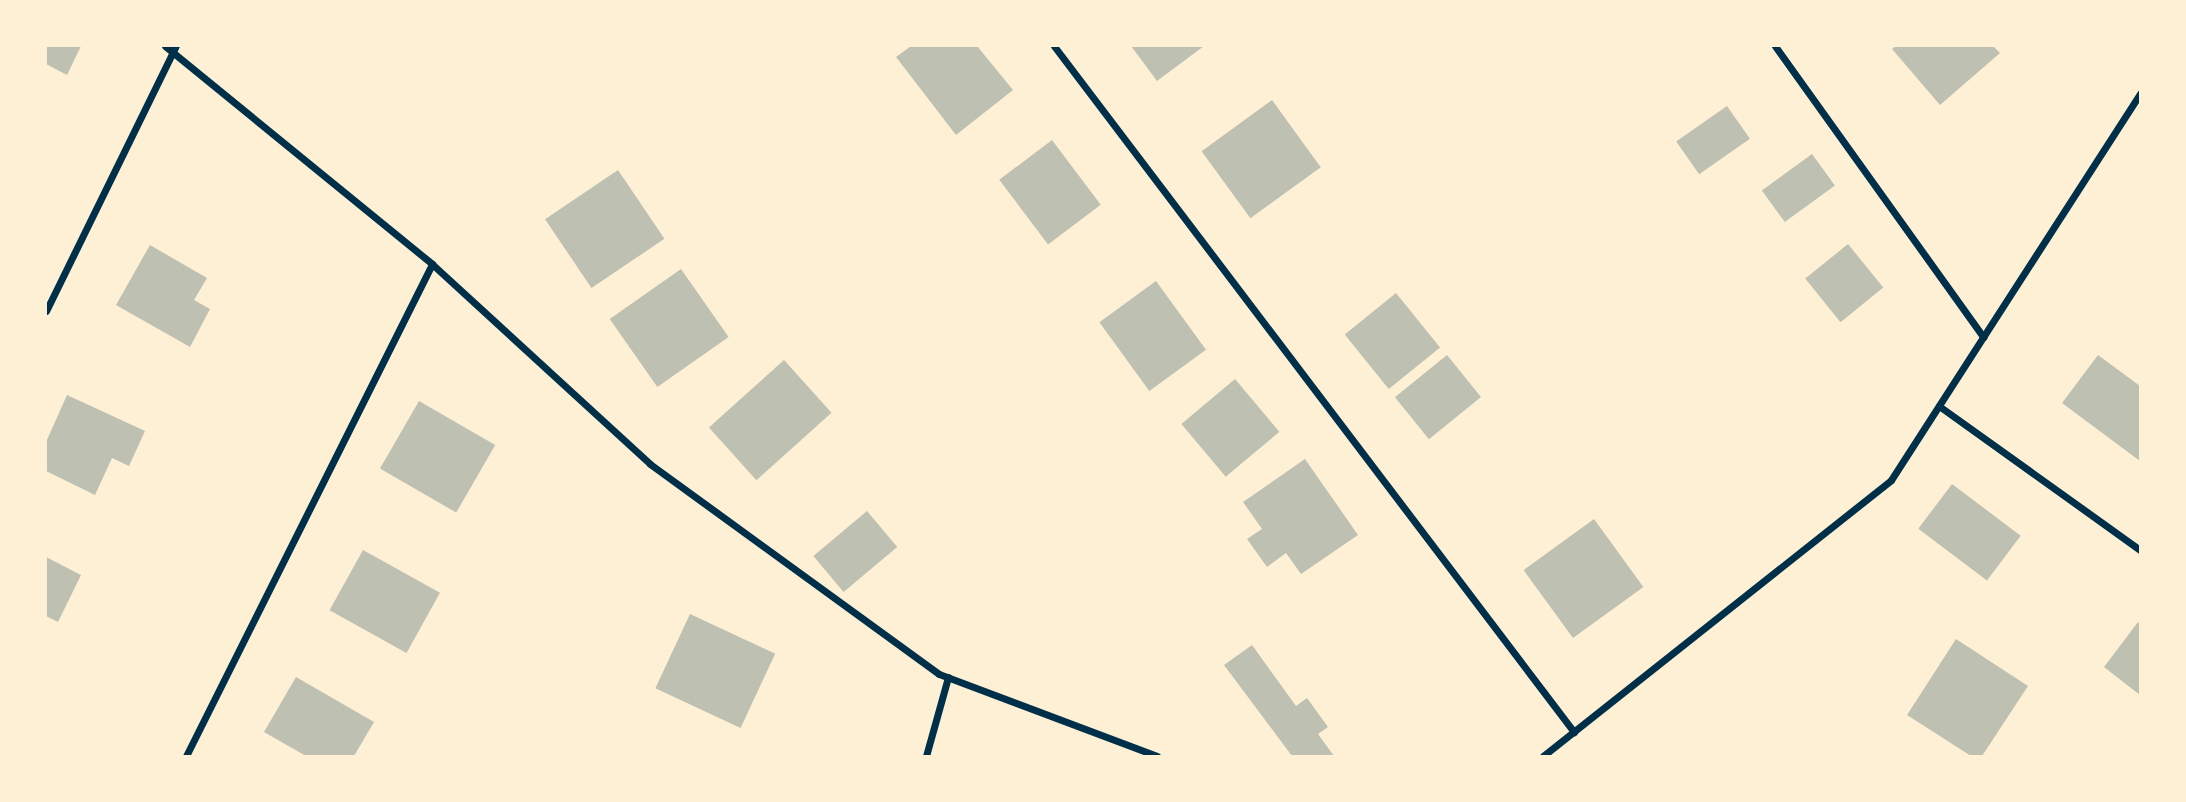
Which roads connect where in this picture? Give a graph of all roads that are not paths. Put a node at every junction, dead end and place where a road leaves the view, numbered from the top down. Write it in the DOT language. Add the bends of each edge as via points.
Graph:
graph roads {
  1 [pos="165,46"];
  2 [pos="1054,46"];
  3 [pos="1775,46"];
  4 [pos="174,48"];
  5 [pos="2140,93"];
  6 [pos="432,264"];
  7 [pos="46,311"];
  8 [pos="1983,337"];
  9 [pos="1939,406"];
  10 [pos="2140,550"];
  11 [pos="948,677"];
  12 [pos="1574,732"];
  13 [pos="186,757"];
  14 [pos="926,757"];
  15 [pos="1157,757"];
  16 [pos="1542,757"];
  1 -- 4 [label="street"];
  2 -- 12 [label="street"];
  3 -- 8 [label="street"];
  4 -- 6 [label="street"];
  4 -- 7 [label="street"];
  5 -- 8 [label="street"];
  6 -- 11 [label="street" via="650,464"];
  6 -- 13 [label="street"];
  8 -- 9 [label="street"];
  9 -- 10 [label="street"];
  9 -- 12 [label="street" via="1891,480"];
  11 -- 14 [label="street"];
  11 -- 15 [label="street"];
  12 -- 16 [label="street"];
}
